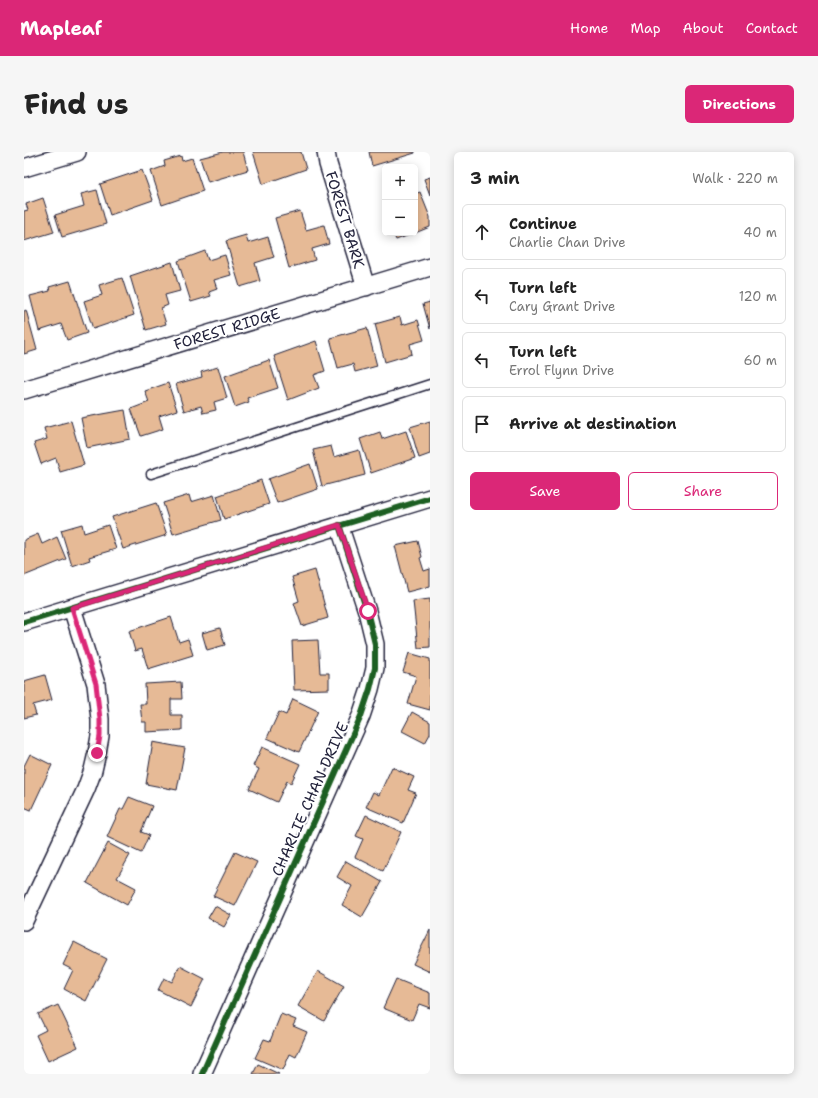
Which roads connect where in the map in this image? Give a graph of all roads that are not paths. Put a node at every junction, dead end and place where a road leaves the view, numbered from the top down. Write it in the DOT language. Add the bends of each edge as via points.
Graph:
graph roads {
  1 [pos="77,152"];
  2 [pos="326,152"];
  3 [pos="24,168"];
  4 [pos="430,267"];
  5 [pos="366,287"];
  6 [pos="430,384"];
  7 [pos="24,390"];
  8 [pos="150,474"];
  9 [pos="430,498"];
  10 [pos="339,525"];
  11 [pos="72,608"];
  12 [pos="24,622"];
  13 [pos="24,921"];
  14 [pos="202,1074"];
  1 -- 3 [label="street"];
  2 -- 5 [label="street, FOREST BARK"];
  4 -- 5 [label="street, FOREST RIDGE"];
  5 -- 7 [label="street, FOREST RIDGE"];
  6 -- 8 [label="lane"];
  9 -- 10 [label="street"];
  10 -- 11 [label="street"];
  10 -- 14 [label="street, CHARLIE CHAN DRIVE" via="368,611 375,644 375,668 370,689 361,716"];
  11 -- 12 [label="street"];
  11 -- 13 [label="street" via="96,684 100,736 86,789"];
}
